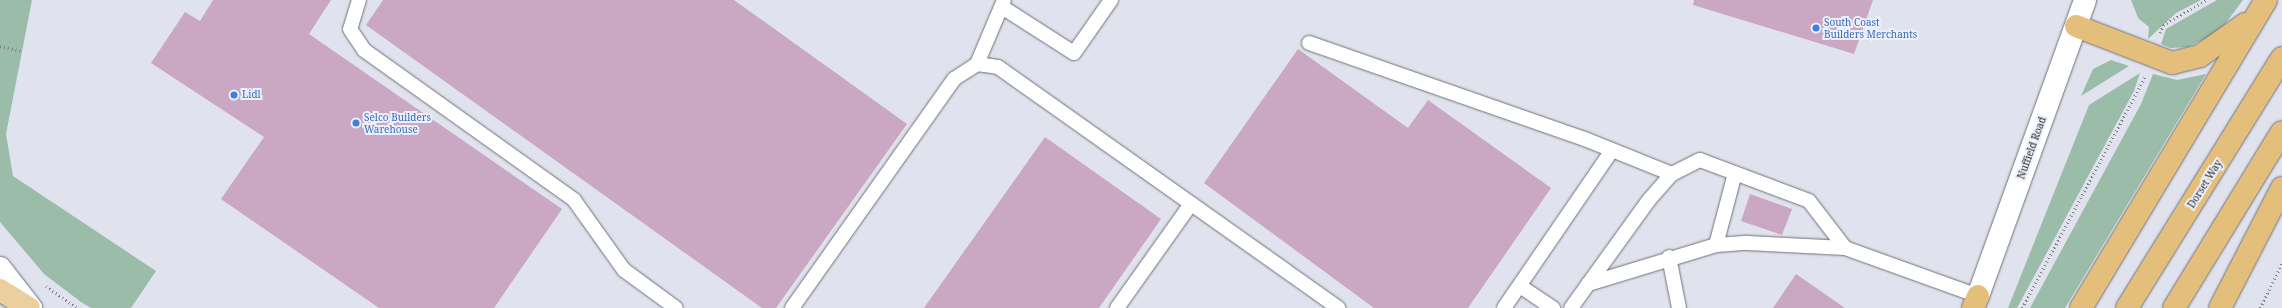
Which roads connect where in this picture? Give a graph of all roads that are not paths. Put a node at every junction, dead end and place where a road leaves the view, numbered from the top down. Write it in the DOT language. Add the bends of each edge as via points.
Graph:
graph roads {
  1 [pos="359,0"];
  2 [pos="1111,0"];
  3 [pos="2085,0"];
  4 [pos="2266,0"];
  5 [pos="1003,3"];
  6 [pos="2253,19"];
  7 [pos="2076,26"];
  8 [pos="1309,43"];
  9 [pos="2282,58"];
  10 [pos="977,64"];
  11 [pos="2282,132"];
  12 [pos="1612,150"];
  13 [pos="1735,173"];
  14 [pos="1672,174"];
  15 [pos="2282,188"];
  16 [pos="1191,204"];
  17 [pos="1716,245"];
  18 [pos="1845,248"];
  19 [pos="1669,257"];
  20 [pos="0,268"];
  21 [pos="1588,284"];
  22 [pos="1520,286"];
  23 [pos="0,290"];
  24 [pos="1975,302"];
  25 [pos="30,308"];
  26 [pos="676,308"];
  27 [pos="792,308"];
  28 [pos="1117,308"];
  29 [pos="1338,308"];
  30 [pos="1504,308"];
  31 [pos="1552,308"];
  32 [pos="1571,308"];
  33 [pos="1679,308"];
  34 [pos="2081,308"];
  35 [pos="2127,308"];
  36 [pos="2174,308"];
  37 [pos="2220,308"];
  1 -- 26 [label="lane" via="350,29 364,50 574,200 624,270"];
  2 -- 5 [label="lane" via="1074,53"];
  3 -- 7 [label="street, Nuffield Road"];
  4 -- 6 [label="highway"];
  5 -- 10 [label="lane"];
  6 -- 7 [label="highway" via="2200,56 2172,62"];
  6 -- 34 [label="highway"];
  7 -- 24 [label="street, Nuffield Road"];
  8 -- 12 [label="lane"];
  9 -- 35 [label="highway, Dorset Way"];
  10 -- 16 [label="lane" via="998,67"];
  10 -- 27 [label="lane" via="954,79"];
  11 -- 36 [label="highway"];
  12 -- 14 [label="lane"];
  12 -- 22 [label="lane"];
  13 -- 14 [label="lane" via="1700,160"];
  13 -- 17 [label="lane"];
  13 -- 18 [label="lane" via="1809,201"];
  14 -- 21 [label="lane"];
  15 -- 37 [label="highway"];
  16 -- 28 [label="lane"];
  16 -- 29 [label="lane"];
  17 -- 18 [label="lane"];
  17 -- 19 [label="lane"];
  18 -- 24 [label="lane"];
  19 -- 21 [label="lane"];
  19 -- 33 [label="lane"];
  20 -- 25 [label="street"];
  21 -- 32 [label="lane"];
  22 -- 30 [label="lane"];
  22 -- 31 [label="lane"];
  23 -- 25 [label="main road"];
}
